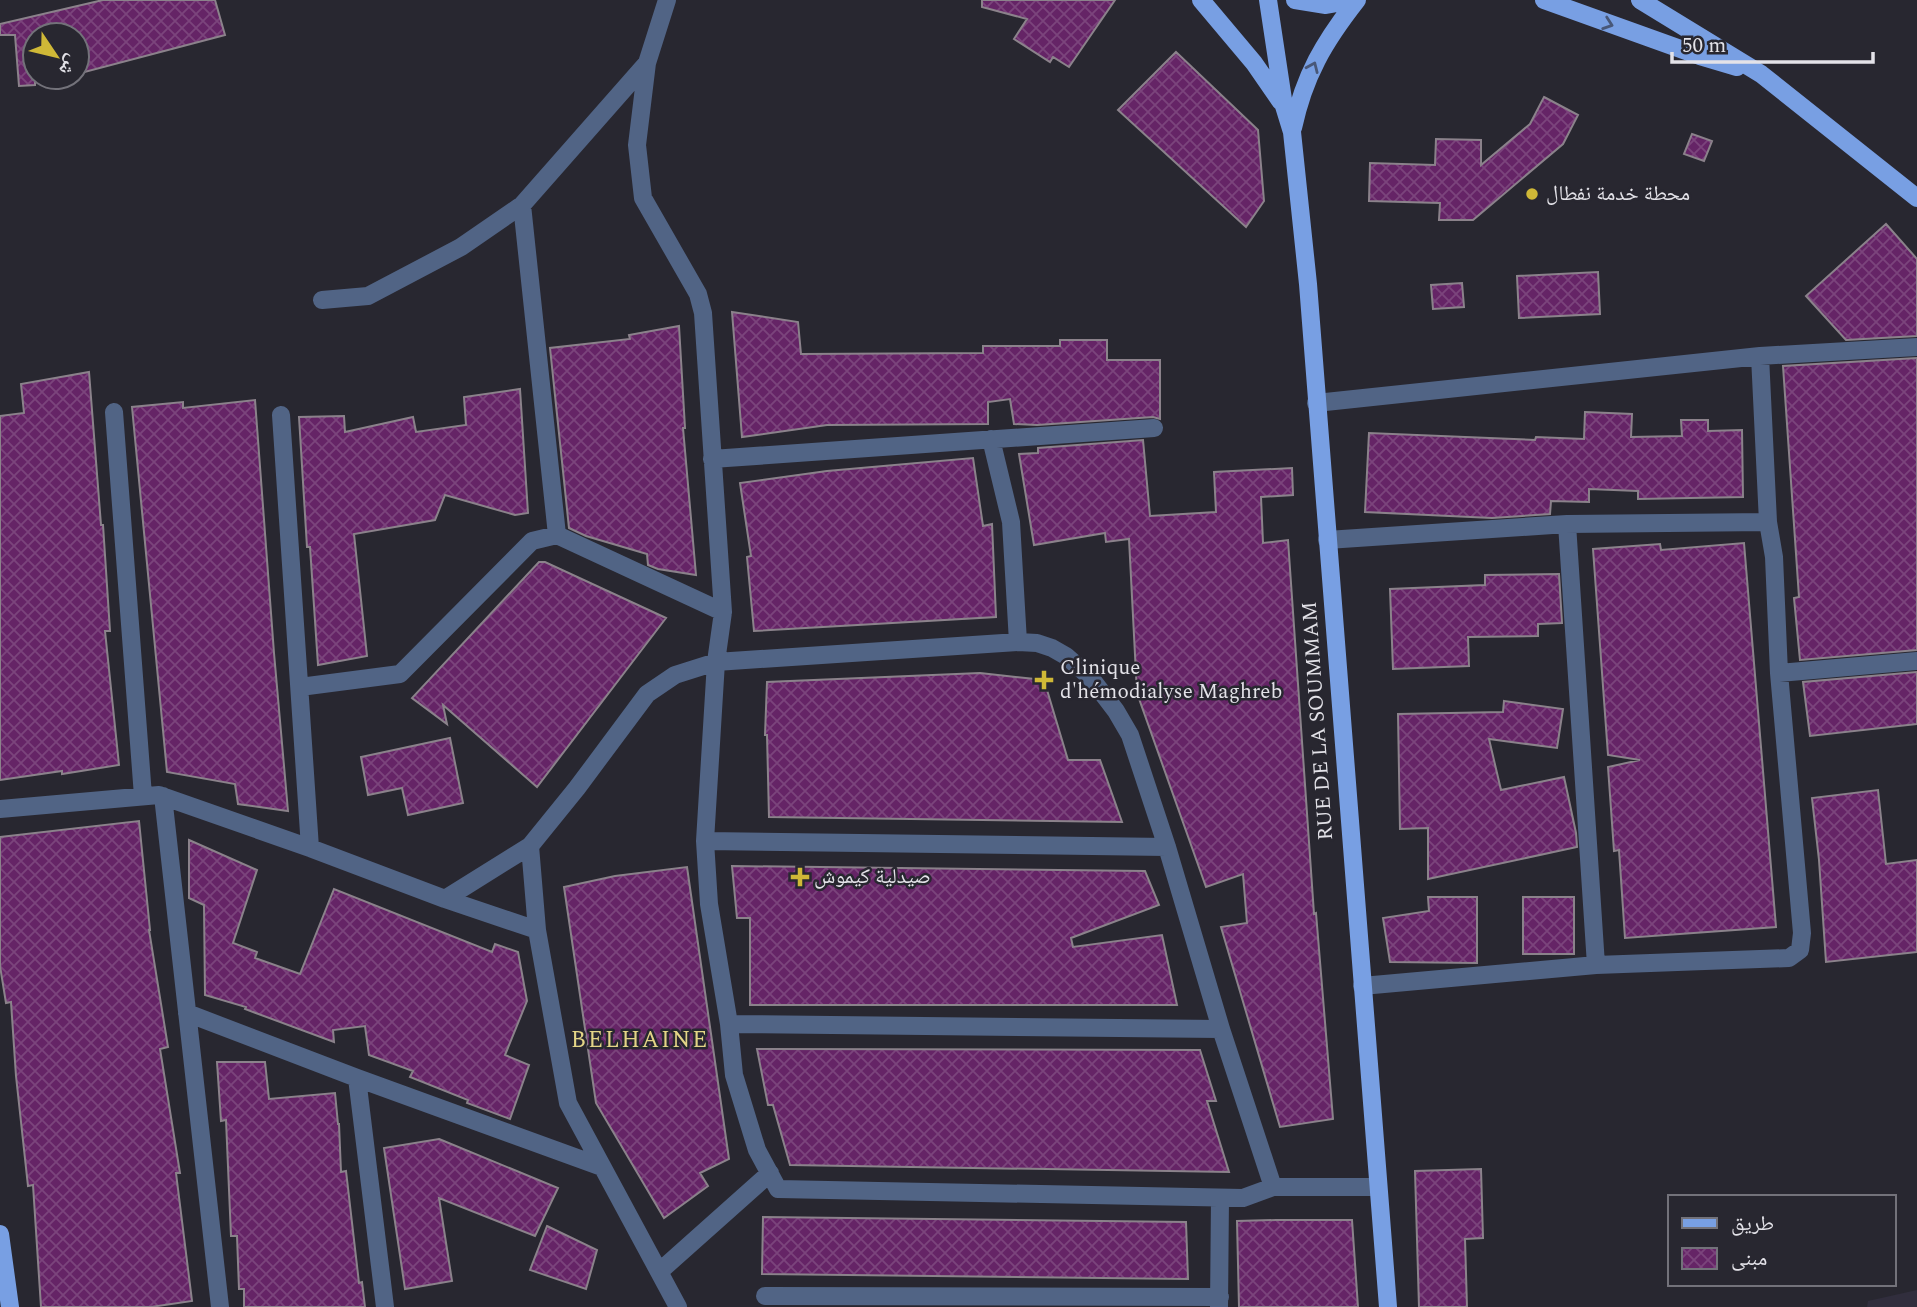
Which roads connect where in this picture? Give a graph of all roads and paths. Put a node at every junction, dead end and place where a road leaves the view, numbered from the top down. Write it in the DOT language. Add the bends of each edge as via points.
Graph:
graph roads {
  1 [pos="667,0"];
  2 [pos="1201,0"];
  3 [pos="1268,0"];
  4 [pos="1295,0"];
  5 [pos="1355,0"];
  6 [pos="1544,0"];
  7 [pos="1640,0"];
  8 [pos="647,63"];
  9 [pos="1761,74"];
  10 [pos="1284,106"];
  11 [pos="1292,132"];
  12 [pos="1917,198"];
  13 [pos="522,205"];
  14 [pos="322,300"];
  15 [pos="1917,347"];
  16 [pos="1760,356"];
  17 [pos="1317,403"];
  18 [pos="114,412"];
  19 [pos="281,415"];
  20 [pos="1154,428"];
  21 [pos="991,439"];
  22 [pos="712,458"];
  23 [pos="1768,522"];
  24 [pos="1567,524"];
  25 [pos="558,535"];
  26 [pos="1327,540"];
  27 [pos="723,612"];
  28 [pos="1018,642"];
  29 [pos="1917,661"];
  30 [pos="716,662"];
  31 [pos="1779,673"];
  32 [pos="300,687"];
  33 [pos="143,796"];
  34 [pos="163,796"];
  35 [pos="0,809"];
  36 [pos="705,841"];
  37 [pos="530,846"];
  38 [pos="1167,847"];
  39 [pos="310,848"];
  40 [pos="444,899"];
  41 [pos="537,930"];
  42 [pos="1596,965"];
  43 [pos="1362,986"];
  44 [pos="187,1013"];
  45 [pos="729,1024"];
  46 [pos="1221,1028"];
  47 [pos="357,1078"];
  48 [pos="602,1167"];
  49 [pos="770,1173"];
  50 [pos="1273,1187"];
  51 [pos="1378,1187"];
  52 [pos="1220,1198"];
  53 [pos="0,1234"];
  54 [pos="659,1272"];
  55 [pos="765,1296"];
  56 [pos="1220,1302"];
  57 [pos="10,1307"];
  58 [pos="219,1307"];
  59 [pos="385,1307"];
  60 [pos="678,1307"];
  61 [pos="1388,1307"];
  1 -- 8 [label="street"];
  2 -- 10 [label="main road"];
  3 -- 10 [label="main road"];
  4 -- 5 [label="main road" via="1326,5"];
  11 -- 5 [label="main road, one-way" via="1319,54"];
  6 -- 9 [label="main road, one-way"];
  7 -- 9 [label="main road"];
  8 -- 13 [label="street"];
  8 -- 22 [label="street" via="637,145 643,198 693,285 703,313"];
  9 -- 12 [label="main road"];
  10 -- 11 [label="main road"];
  11 -- 17 [label="main road, RUE DE LA SOUMMAM"];
  13 -- 14 [label="street" via="461,247 368,296"];
  13 -- 25 [label="street"];
  15 -- 16 [label="street"];
  16 -- 17 [label="street"];
  16 -- 23 [label="street"];
  17 -- 26 [label="main road, RUE DE LA SOUMMAM"];
  18 -- 33 [label="street"];
  19 -- 32 [label="street"];
  20 -- 21 [label="street"];
  21 -- 22 [label="street"];
  21 -- 28 [label="street" via="1011,522"];
  22 -- 27 [label="street"];
  23 -- 24 [label="street"];
  23 -- 31 [label="street"];
  24 -- 26 [label="street"];
  24 -- 42 [label="street"];
  25 -- 27 [label="street"];
  25 -- 32 [label="street" via="532,541 400,674"];
  26 -- 43 [label="main road, RUE DE LA SOUMMAM"];
  27 -- 30 [label="street"];
  28 -- 30 [label="street"];
  28 -- 38 [label="street" via="1037,643 1066,656 1103,693 1130,735"];
  29 -- 31 [label="street"];
  30 -- 36 [label="street"];
  30 -- 37 [label="street" via="675,675 646,694"];
  31 -- 42 [label="street" via="1800,950 1789,958"];
  32 -- 39 [label="street"];
  33 -- 34 [label="street"];
  33 -- 35 [label="street"];
  34 -- 39 [label="street"];
  34 -- 44 [label="street"];
  36 -- 38 [label="street"];
  36 -- 45 [label="street" via="709,904"];
  37 -- 40 [label="street"];
  37 -- 41 [label="street"];
  38 -- 46 [label="street"];
  39 -- 40 [label="street"];
  40 -- 41 [label="street"];
  41 -- 48 [label="street" via="568,1103"];
  42 -- 43 [label="street"];
  43 -- 51 [label="main road, RUE DE LA SOUMMAM"];
  44 -- 47 [label="street"];
  44 -- 58 [label="street"];
  45 -- 46 [label="street"];
  45 -- 49 [label="street" via="734,1074 757,1150"];
  46 -- 50 [label="street"];
  47 -- 48 [label="street"];
  47 -- 59 [label="street"];
  48 -- 54 [label="street"];
  49 -- 52 [label="street" via="778,1189"];
  49 -- 54 [label="street"];
  50 -- 51 [label="street"];
  50 -- 52 [label="street" via="1243,1198"];
  51 -- 61 [label="main road, RUE DE LA SOUMMAM"];
  52 -- 56 [label="street"];
  53 -- 57 [label="main road"];
  54 -- 60 [label="street"];
  55 -- 56 [label="street"];
}
